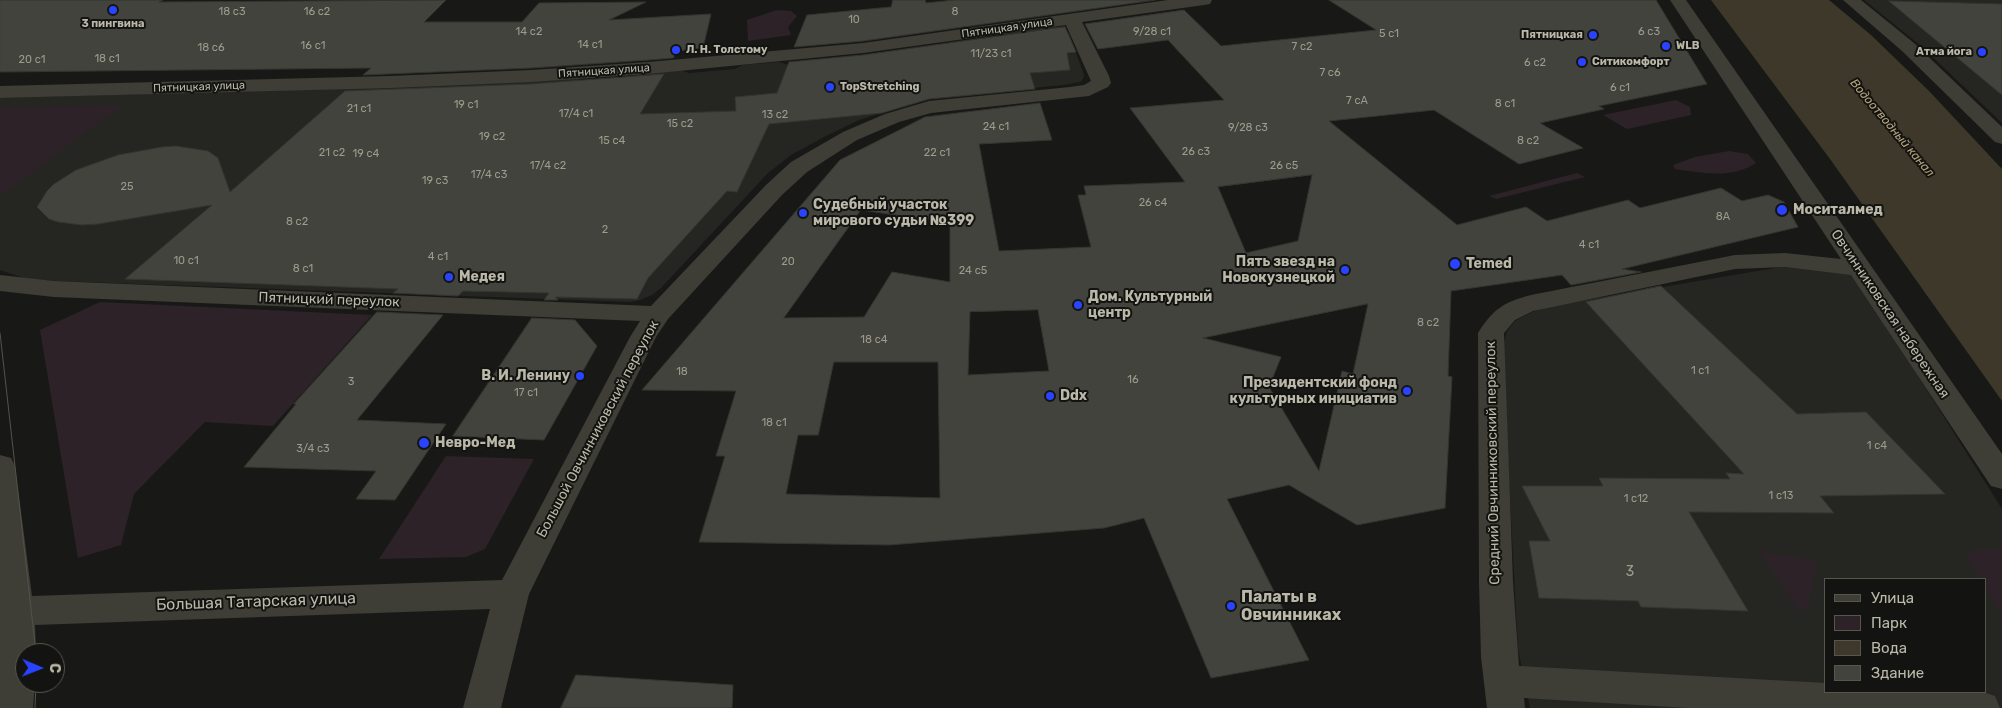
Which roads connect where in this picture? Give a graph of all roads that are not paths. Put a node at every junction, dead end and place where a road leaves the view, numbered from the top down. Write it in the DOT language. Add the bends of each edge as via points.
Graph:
graph roads {
  1 [pos="1204,0"];
  2 [pos="1678,0"];
  3 [pos="1852,0"];
  4 [pos="1072,19"];
  5 [pos="0,92"];
  6 [pos="2002,138"];
  7 [pos="1859,268"];
  8 [pos="0,283"];
  9 [pos="658,314"];
  10 [pos="0,466"];
  11 [pos="2002,478"];
  12 [pos="512,594"];
  13 [pos="8,611"];
  14 [pos="1504,695"];
  15 [pos="14,708"];
  16 [pos="482,708"];
  17 [pos="1981,708"];
  1 -- 4 [label="street, Пятницкая улица"];
  2 -- 7 [label="street, Овчинниковская набережная"];
  3 -- 6 [label="street" via="1908,47"];
  4 -- 5 [label="street, Пятницкая улица" via="863,48 557,75"];
  4 -- 9 [label="street, Большой Овчинниковский переулок" via="1101,84 1070,93 929,107 850,136 799,167 774,190"];
  7 -- 11 [label="street, Овчинниковская набережная"];
  7 -- 14 [label="street, Средний Овчинниковский переулок" via="1785,260 1736,262 1540,300 1522,305 1499,319 1491,333 1494,534"];
  8 -- 9 [label="street, Пятницкий переулок" via="64,289"];
  9 -- 12 [label="street, Большой Овчинниковский переулок" via="639,345"];
  10 -- 13 [label="street"];
  12 -- 13 [label="street, Большая Татарская улица"];
  12 -- 16 [label="street, Большой Овчинниковский переулок"];
  13 -- 15 [label="street" via="18,660"];
  14 -- 17 [label="street"];
}
